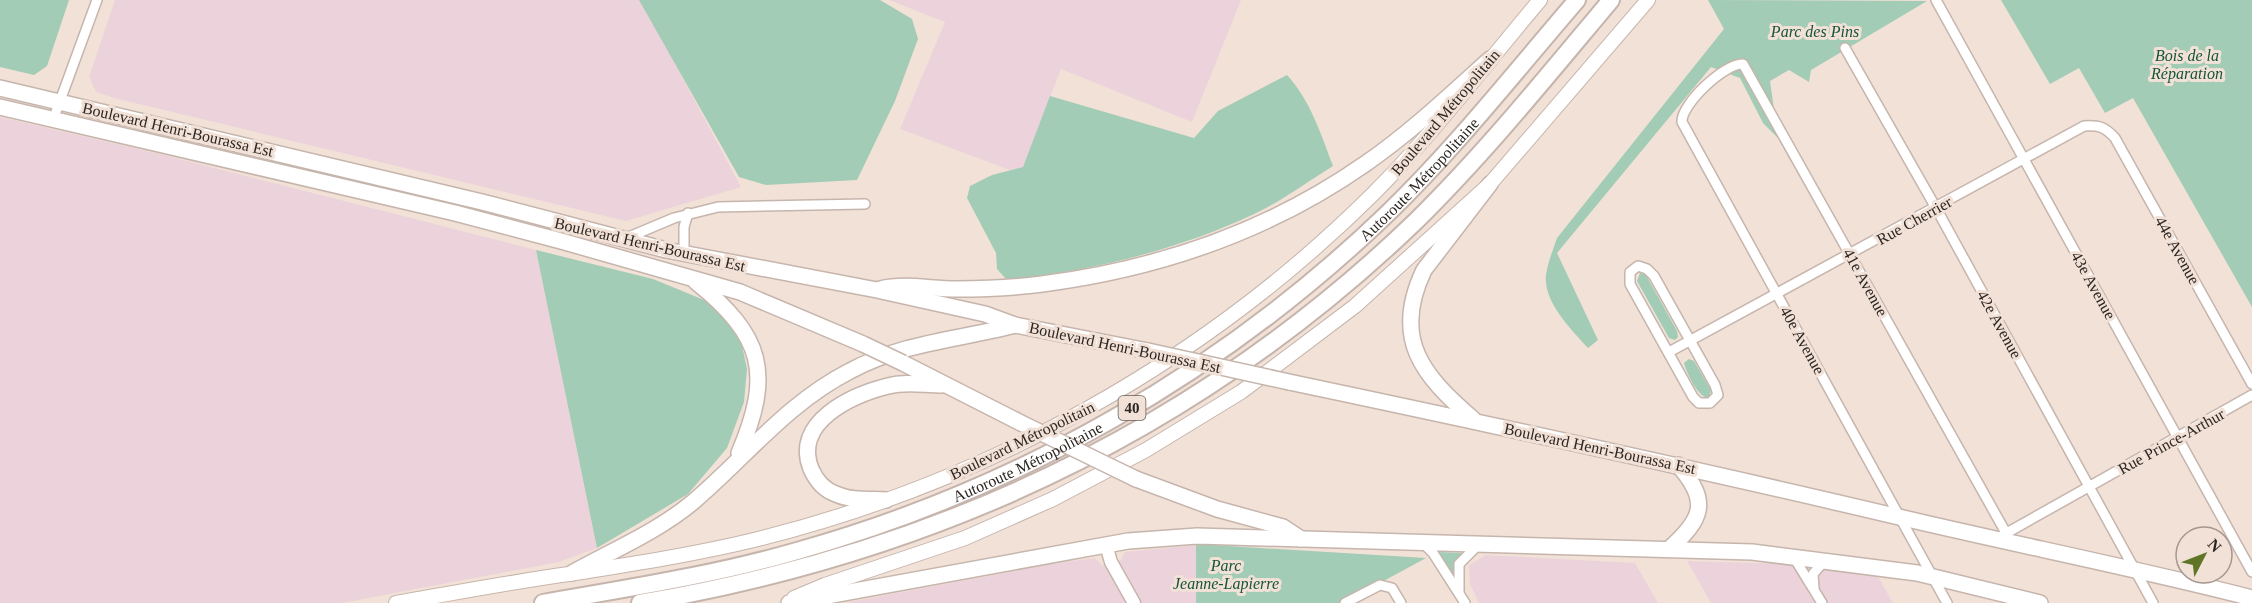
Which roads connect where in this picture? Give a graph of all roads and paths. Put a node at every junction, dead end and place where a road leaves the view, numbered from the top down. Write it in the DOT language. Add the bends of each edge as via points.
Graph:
graph roads {
  1 [pos="97,0"];
  2 [pos="1539,0"];
  3 [pos="1577,0"];
  4 [pos="1611,0"];
  5 [pos="1648,0"];
  6 [pos="1936,0"];
  7 [pos="1845,48"];
  8 [pos="1490,59"];
  9 [pos="1710,81"];
  10 [pos="0,88"];
  11 [pos="61,102"];
  12 [pos="0,107"];
  13 [pos="53,120"];
  14 [pos="2096,125"];
  15 [pos="2024,159"];
  16 [pos="1490,184"];
  17 [pos="865,204"];
  18 [pos="1936,208"];
  19 [pos="688,213"];
  20 [pos="623,240"];
  21 [pos="684,254"];
  22 [pos="1850,254"];
  23 [pos="661,269"];
  24 [pos="691,278"];
  25 [pos="877,290"];
  26 [pos="1778,294"];
  27 [pos="1016,325"];
  28 [pos="1691,342"];
  29 [pos="1670,352"];
  30 [pos="2252,384"];
  31 [pos="942,385"];
  32 [pos="2252,395"];
  33 [pos="1475,421"];
  34 [pos="2178,437"];
  35 [pos="737,459"];
  36 [pos="1678,465"];
  37 [pos="2089,487"];
  38 [pos="886,500"];
  39 [pos="1900,517"];
  40 [pos="2002,536"];
  41 [pos="1300,539"];
  42 [pos="1422,542"];
  43 [pos="1478,544"];
  44 [pos="1106,545"];
  45 [pos="1669,549"];
  46 [pos="1793,556"];
  47 [pos="1825,560"];
  48 [pos="2133,567"];
  49 [pos="2252,572"];
  50 [pos="572,573"];
  51 [pos="1934,577"];
  52 [pos="1814,588"];
  53 [pos="1459,592"];
  54 [pos="2252,598"];
  55 [pos="396,603"];
  56 [pos="543,603"];
  57 [pos="640,603"];
  58 [pos="784,603"];
  59 [pos="789,603"];
  60 [pos="1134,603"];
  61 [pos="1345,603"];
  62 [pos="1401,603"];
  63 [pos="1465,603"];
  64 [pos="1822,603"];
  65 [pos="1947,603"];
  66 [pos="2040,603"];
  67 [pos="2152,603"];
  1 -- 11 [label="street"];
  2 -- 8 [label="main road, Boulevard Métropolitain"];
  3 -- 56 [label="highway, Autoroute Métropolitaine / 40" via="1446,152 1356,242 1240,337 1117,417 1000,477 865,530 742,565"];
  4 -- 57 [label="highway, Autoroute Métropolitaine / 40" via="1474,160 1400,236 1302,320 1172,410 1056,473 922,531 784,574"];
  5 -- 16 [label="main road"];
  6 -- 15 [label="street, 43e Avenue"];
  7 -- 18 [label="street, 42e Avenue"];
  8 -- 25 [label="main road" via="1364,165 1294,207 1215,243 1155,263 1068,281 996,288 897,285"];
  8 -- 38 [label="main road, Boulevard Métropolitain" via="1437,126 1363,204 1282,276 1210,331 1054,427 968,468"];
  9 -- 22 [label="street, 41e Avenue" via="1743,64"];
  9 -- 26 [label="street, 40e Avenue" via="1687,108 1682,123"];
  10 -- 11 [label="main road, Boulevard Henri-Bourassa Est"];
  11 -- 13 [label="street"];
  11 -- 20 [label="main road, Boulevard Henri-Bourassa Est" via="482,202"];
  12 -- 13 [label="main road, Boulevard Henri-Bourassa Est"];
  13 -- 23 [label="main road, Boulevard Henri-Bourassa Est" via="455,213"];
  14 -- 15 [label="street, Rue Cherrier" via="2084,126"];
  14 -- 30 [label="street, 44e Avenue" via="2115,138"];
  15 -- 18 [label="street, Rue Cherrier"];
  15 -- 34 [label="street, 43e Avenue"];
  16 -- 33 [label="main road" via="1424,270 1414,294 1411,319 1415,351 1429,378"];
  16 -- 58 [label="main road" via="1322,333 1178,432 1099,476 1001,523"];
  17 -- 19 [label="street" via="732,206"];
  18 -- 22 [label="street, Rue Cherrier"];
  18 -- 37 [label="street, 42e Avenue"];
  19 -- 20 [label="street"];
  19 -- 21 [label="street"];
  20 -- 21 [label="main road, Boulevard Henri-Bourassa Est"];
  21 -- 23 [label="main road"];
  21 -- 25 [label="main road, Boulevard Henri-Bourassa Est"];
  22 -- 26 [label="street, Rue Cherrier"];
  22 -- 40 [label="street, 41e Avenue"];
  23 -- 24 [label="main road, Boulevard Henri-Bourassa Est"];
  24 -- 31 [label="main road, Boulevard Henri-Bourassa Est, bridge" via="758,298 863,344"];
  24 -- 35 [label="main road" via="737,318 756,359 757,404"];
  25 -- 27 [label="main road, Boulevard Henri-Bourassa Est" via="985,314"];
  26 -- 28 [label="street, Rue Cherrier"];
  26 -- 39 [label="street, 40e Avenue"];
  27 -- 33 [label="main road, Boulevard Henri-Bourassa Est, bridge"];
  27 -- 35 [label="main road" via="926,342 861,365 794,407"];
  28 -- 29 [label="street, Rue Cherrier"];
  28 -- 29 [label="street" via="1718,395 1710,403 1699,403 1693,397"];
  28 -- 29 [label="street" via="1654,276 1638,266 1630,272 1630,284"];
  31 -- 38 [label="main road" via="886,386 831,411 813,430 809,463 824,487 848,498"];
  31 -- 41 [label="main road, Boulevard Henri-Bourassa Est, bridge" via="1136,478 1204,505 1283,527"];
  32 -- 34 [label="street, Rue Prince-Arthur"];
  33 -- 36 [label="main road, Boulevard Henri-Bourassa Est"];
  34 -- 37 [label="street, Rue Prince-Arthur"];
  34 -- 49 [label="street, 43e Avenue"];
  35 -- 50 [label="main road" via="674,517"];
  36 -- 39 [label="main road, Boulevard Henri-Bourassa Est"];
  36 -- 45 [label="main road" via="1695,486 1699,506 1693,526"];
  37 -- 40 [label="street, Rue Prince-Arthur"];
  37 -- 48 [label="street, 42e Avenue"];
  38 -- 50 [label="main road, Boulevard Métropolitain" via="819,523 733,545"];
  39 -- 40 [label="main road, Boulevard Henri-Bourassa Est"];
  39 -- 51 [label="street, 40e Avenue"];
  40 -- 48 [label="main road, Boulevard Henri-Bourassa Est"];
  41 -- 42 [label="main road, Boulevard Henri-Bourassa Est"];
  41 -- 44 [label="main road" via="1178,537"];
  42 -- 43 [label="main road, Boulevard Henri-Bourassa Est"];
  42 -- 53 [label="street"];
  43 -- 45 [label="main road, Boulevard Henri-Bourassa Est"];
  43 -- 53 [label="street" via="1459,564"];
  44 -- 59 [label="main road"];
  44 -- 60 [label="street"];
  45 -- 46 [label="main road, Boulevard Henri-Bourassa Est"];
  46 -- 47 [label="main road, Boulevard Henri-Bourassa Est"];
  46 -- 52 [label="street"];
  47 -- 51 [label="main road, Boulevard Henri-Bourassa Est"];
  47 -- 52 [label="street" via="1813,574"];
  48 -- 54 [label="main road, Boulevard Henri-Bourassa Est"];
  48 -- 67 [label="street, 42e Avenue"];
  50 -- 55 [label="main road, Boulevard Métropolitain"];
  51 -- 65 [label="street, 40e Avenue"];
  51 -- 66 [label="main road, Boulevard Henri-Bourassa Est"];
  52 -- 64 [label="street"];
  53 -- 63 [label="street"];
  61 -- 62 [label="street" via="1373,587 1386,585"];
}
